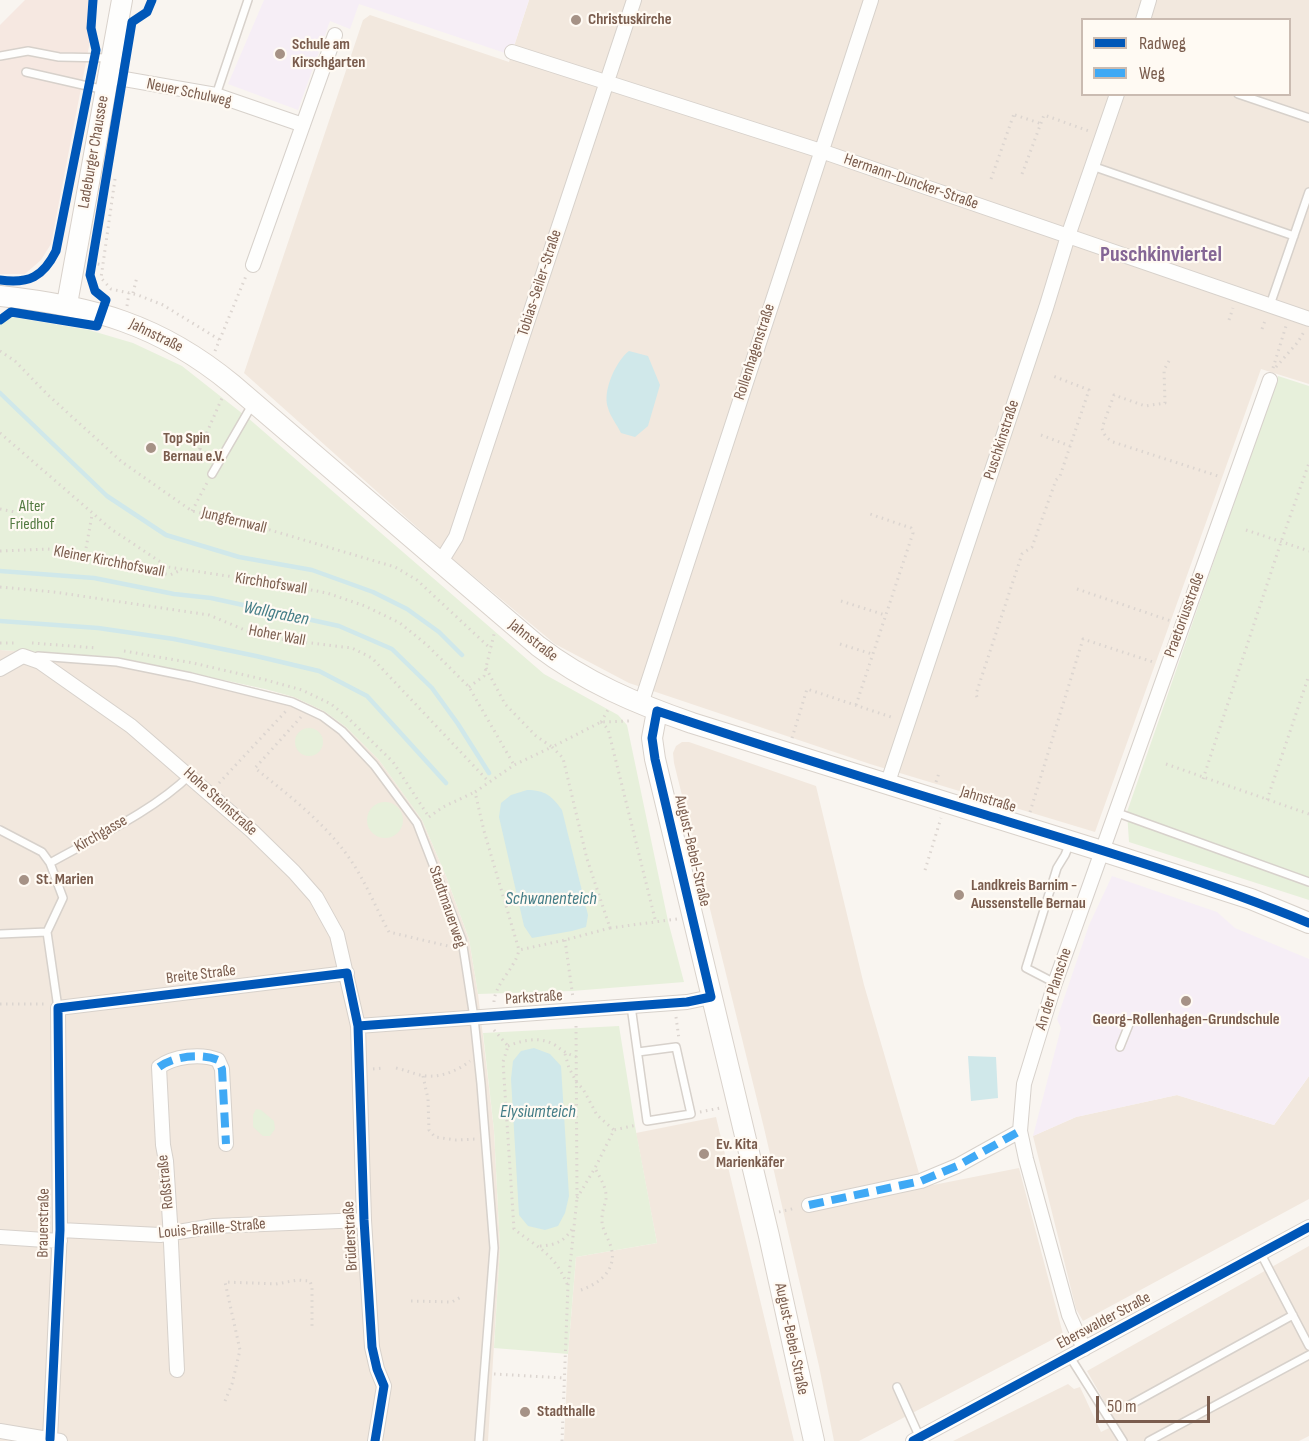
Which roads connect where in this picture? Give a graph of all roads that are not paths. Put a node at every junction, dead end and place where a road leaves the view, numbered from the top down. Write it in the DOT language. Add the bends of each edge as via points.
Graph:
graph roads {
  1 [pos="122,0"];
  2 [pos="248,0"];
  3 [pos="634,0"];
  4 [pos="871,0"];
  5 [pos="1149,0"];
  6 [pos="1144,18"];
  7 [pos="335,35"];
  8 [pos="512,52"];
  9 [pos="0,56"];
  10 [pos="26,72"];
  11 [pos="108,75"];
  12 [pos="606,83"];
  13 [pos="216,95"];
  14 [pos="1116,96"];
  15 [pos="1244,96"];
  16 [pos="1309,118"];
  17 [pos="303,125"];
  18 [pos="821,151"];
  19 [pos="1092,166"];
  20 [pos="1309,192"];
  21 [pos="1068,236"];
  22 [pos="1294,236"];
  23 [pos="254,266"];
  24 [pos="0,296"];
  25 [pos="66,304"];
  26 [pos="1270,305"];
  27 [pos="1309,319"];
  28 [pos="1270,380"];
  29 [pos="254,403"];
  30 [pos="212,474"];
  31 [pos="440,563"];
  32 [pos="23,656"];
  33 [pos="0,669"];
  34 [pos="649,708"];
  35 [pos="190,775"];
  36 [pos="887,785"];
  37 [pos="1115,812"];
  38 [pos="0,830"];
  39 [pos="1071,841"];
  40 [pos="1102,851"];
  41 [pos="50,863"];
  42 [pos="1309,882"];
  43 [pos="1309,923"];
  44 [pos="47,932"];
  45 [pos="0,934"];
  46 [pos="347,973"];
  47 [pos="1055,983"];
  48 [pos="711,997"];
  49 [pos="57,1004"];
  50 [pos="631,1006"];
  51 [pos="474,1018"];
  52 [pos="1130,1022"];
  53 [pos="358,1026"];
  54 [pos="1120,1047"];
  55 [pos="638,1052"];
  56 [pos="1020,1131"];
  57 [pos="226,1144"];
  58 [pos="809,1205"];
  59 [pos="364,1220"];
  60 [pos="1309,1227"];
  61 [pos="171,1233"];
  62 [pos="60,1235"];
  63 [pos="0,1237"];
  64 [pos="1261,1254"];
  65 [pos="1293,1315"];
  66 [pos="1309,1346"];
  67 [pos="1084,1349"];
  68 [pos="1309,1354"];
  69 [pos="1070,1357"];
  70 [pos="177,1370"];
  71 [pos="897,1387"];
  72 [pos="1128,1406"];
  73 [pos="0,1431"];
  74 [pos="916,1439"];
  75 [pos="55,1440"];
  76 [pos="375,1441"];
  77 [pos="479,1441"];
  78 [pos="814,1441"];
  79 [pos="1123,1441"];
  80 [pos="1149,1441"];
  1 -- 11 [label="main road, Ladeburger Chaussee"];
  2 -- 13 [label="lane"];
  3 -- 12 [label="street, Tobias-Seiler-Straße"];
  4 -- 18 [label="street, Rollenhagenstraße"];
  5 -- 6 [label="street"];
  7 -- 17 [label="street"];
  8 -- 12 [label="street, Hermann-Duncker-Straße"];
  9 -- 11 [label="lane" via="28,51 59,57"];
  10 -- 11 [label="lane"];
  11 -- 13 [label="street, Neuer Schulweg"];
  11 -- 25 [label="main road, Ladeburger Chaussee"];
  12 -- 18 [label="street, Hermann-Duncker-Straße"];
  12 -- 31 [label="street, Tobias-Seiler-Straße" via="456,537"];
  13 -- 17 [label="street, Neuer Schulweg"];
  14 -- 19 [label="street, Puschkinstraße"];
  15 -- 16 [label="lane"];
  17 -- 23 [label="street"];
  18 -- 21 [label="street, Hermann-Duncker-Straße"];
  18 -- 34 [label="street, Rollenhagenstraße" via="655,660"];
  19 -- 21 [label="street, Puschkinstraße"];
  19 -- 22 [label="lane"];
  20 -- 22 [label="lane"];
  21 -- 26 [label="street, Hermann-Duncker-Straße"];
  21 -- 36 [label="street, Puschkinstraße"];
  22 -- 26 [label="lane"];
  24 -- 25 [label="main road, Jahnstraße"];
  25 -- 29 [label="main road, Jahnstraße" via="120,318 162,337 216,370"];
  26 -- 27 [label="street, Hermann-Duncker-Straße"];
  28 -- 37 [label="street, Praetoriusstraße"];
  29 -- 30 [label="lane"];
  29 -- 31 [label="main road, Jahnstraße"];
  31 -- 34 [label="main road, Jahnstraße" via="552,657"];
  32 -- 33 [label="street"];
  32 -- 35 [label="street, Hohe Steinstraße" via="40,662 87,694"];
  32 -- 51 [label="lane, Stadtmauerweg" via="117,662 191,677 291,702 322,716 342,731 374,765 417,824 463,945"];
  34 -- 36 [label="main road, Jahnstraße"];
  34 -- 48 [label="main road, August-Bebel-Straße" via="655,759"];
  35 -- 41 [label="lane, Kirchgasse" via="125,821"];
  35 -- 46 [label="street, Hohe Steinstraße" via="316,897 337,934"];
  36 -- 39 [label="main road, Jahnstraße"];
  37 -- 40 [label="street, Praetoriusstraße"];
  37 -- 42 [label="lane"];
  38 -- 41 [label="lane" via="42,852"];
  39 -- 40 [label="main road, Jahnstraße"];
  39 -- 47 [label="lane" via="1057,868 1026,968"];
  40 -- 43 [label="main road, Jahnstraße" via="1251,899"];
  40 -- 47 [label="street, An der Plansche"];
  41 -- 44 [label="lane" via="63,898"];
  44 -- 45 [label="lane"];
  44 -- 49 [label="lane"];
  46 -- 49 [label="street, Breite Straße"];
  46 -- 53 [label="street, Hohe Steinstraße"];
  47 -- 56 [label="street, An der Plansche" via="1024,1084"];
  48 -- 50 [label="street, Parkstraße"];
  48 -- 78 [label="main road, August-Bebel-Straße"];
  49 -- 62 [label="street, Brauerstraße"];
  50 -- 51 [label="street, Parkstraße"];
  50 -- 55 [label="lane"];
  51 -- 53 [label="street, Parkstraße"];
  51 -- 77 [label="lane, Stadtmauerweg" via="494,1248"];
  52 -- 54 [label="lane"];
  53 -- 59 [label="street, Brüderstraße"];
  55 -- 55 [label="lane" via="648,1121 691,1114 676,1047"];
  56 -- 58 [label="street" via="921,1181"];
  56 -- 67 [label="street, An der Plansche" via="1069,1316"];
  57 -- 61 [label="street, Roßstraße" via="222,1069 218,1060 204,1056 168,1060 159,1067"];
  59 -- 61 [label="street, Louis-Braille-Straße" via="214,1226"];
  59 -- 76 [label="street, Brüderstraße" via="372,1347 384,1386"];
  60 -- 64 [label="street, Eberswalder Straße"];
  61 -- 62 [label="street, Louis-Braille-Straße"];
  61 -- 70 [label="street, Roßstraße"];
  62 -- 63 [label="street, Louis-Braille-Straße"];
  62 -- 75 [label="street, Brauerstraße"];
  64 -- 65 [label="lane"];
  64 -- 67 [label="street, Eberswalder Straße"];
  65 -- 66 [label="lane"];
  65 -- 72 [label="lane"];
  67 -- 69 [label="street, Eberswalder Straße"];
  68 -- 80 [label="lane"];
  69 -- 74 [label="street, Eberswalder Straße"];
  69 -- 79 [label="lane"];
  71 -- 74 [label="lane"];
  73 -- 75 [label="street"];
}
